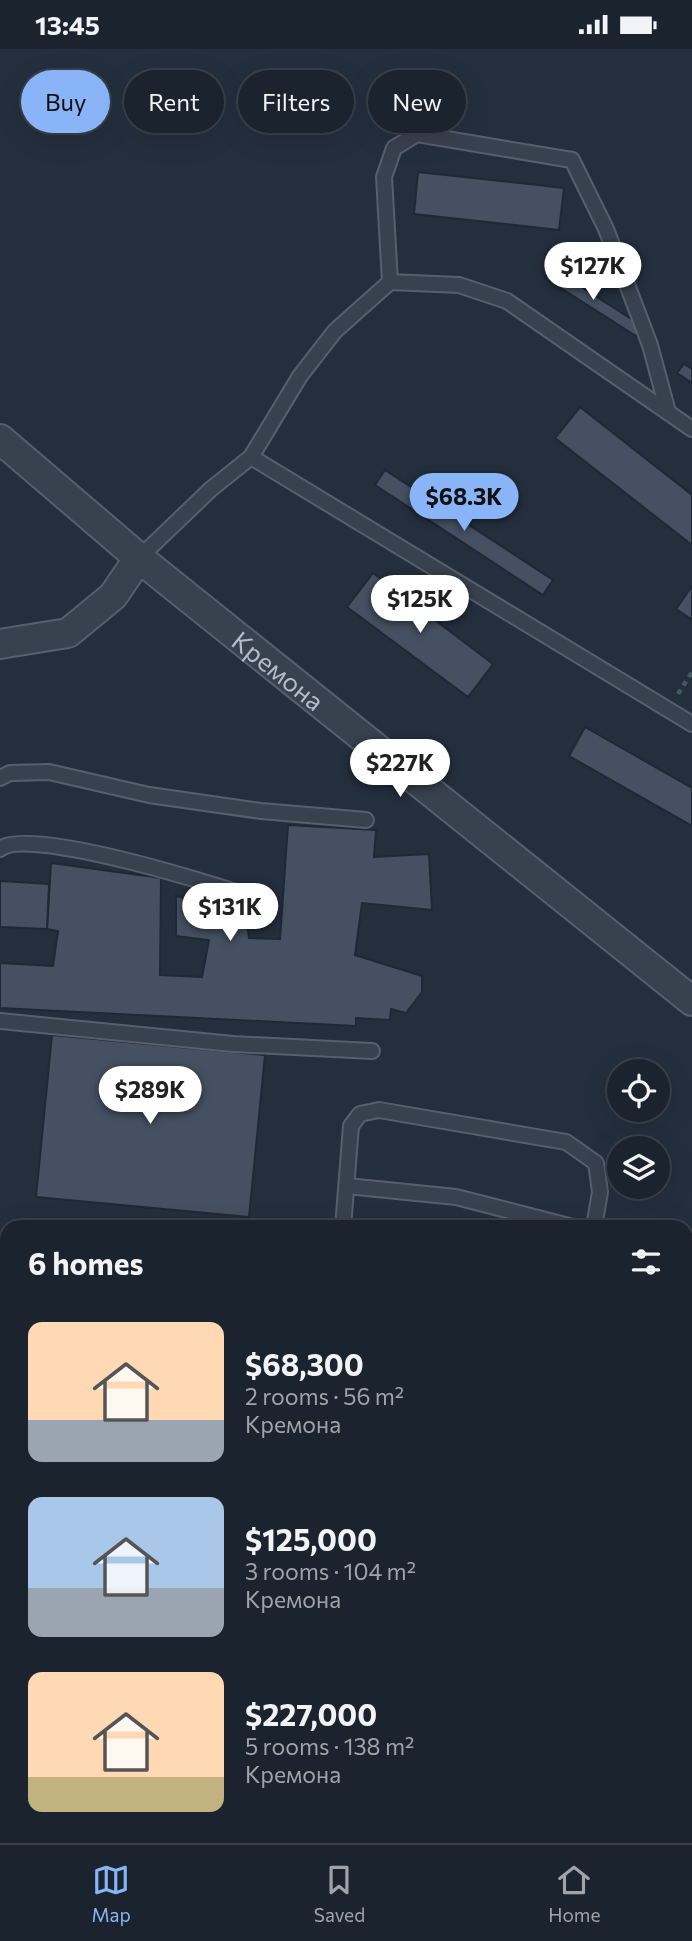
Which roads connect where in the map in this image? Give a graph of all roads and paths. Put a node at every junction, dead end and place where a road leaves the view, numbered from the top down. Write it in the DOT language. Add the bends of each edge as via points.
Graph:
graph roads {
  1 [pos="390,282"];
  2 [pos="668,412"];
  3 [pos="692,429"];
  4 [pos="0,439"];
  5 [pos="251,457"];
  6 [pos="139,558"];
  7 [pos="0,644"];
  8 [pos="692,724"];
  9 [pos="0,778"];
  10 [pos="366,820"];
  11 [pos="0,849"];
  12 [pos="268,903"];
  13 [pos="692,1001"];
  14 [pos="0,1021"];
  15 [pos="372,1051"];
  16 [pos="347,1186"];
  17 [pos="344,1220"];
  18 [pos="546,1220"];
  19 [pos="595,1220"];
  1 -- 2 [label="lane" via="459,285 507,301"];
  1 -- 2 [label="lane" via="384,177 394,148 417,135 572,160 606,229 650,345"];
  1 -- 5 [label="lane" via="335,331 300,376"];
  2 -- 3 [label="lane"];
  4 -- 6 [label="street, Кремона"];
  5 -- 6 [label="lane"];
  5 -- 8 [label="lane"];
  6 -- 7 [label="street" via="113,596 68,633"];
  6 -- 13 [label="street, Кремона"];
  9 -- 10 [label="lane" via="10,773 49,772 149,795"];
  11 -- 12 [label="lane" via="6,843 33,843 82,851 221,886"];
  14 -- 15 [label="lane" via="233,1044"];
  16 -- 17 [label="lane"];
  16 -- 18 [label="lane" via="456,1197"];
  16 -- 19 [label="lane" via="351,1126 360,1114 379,1109 566,1142 596,1163 600,1192"];
}
